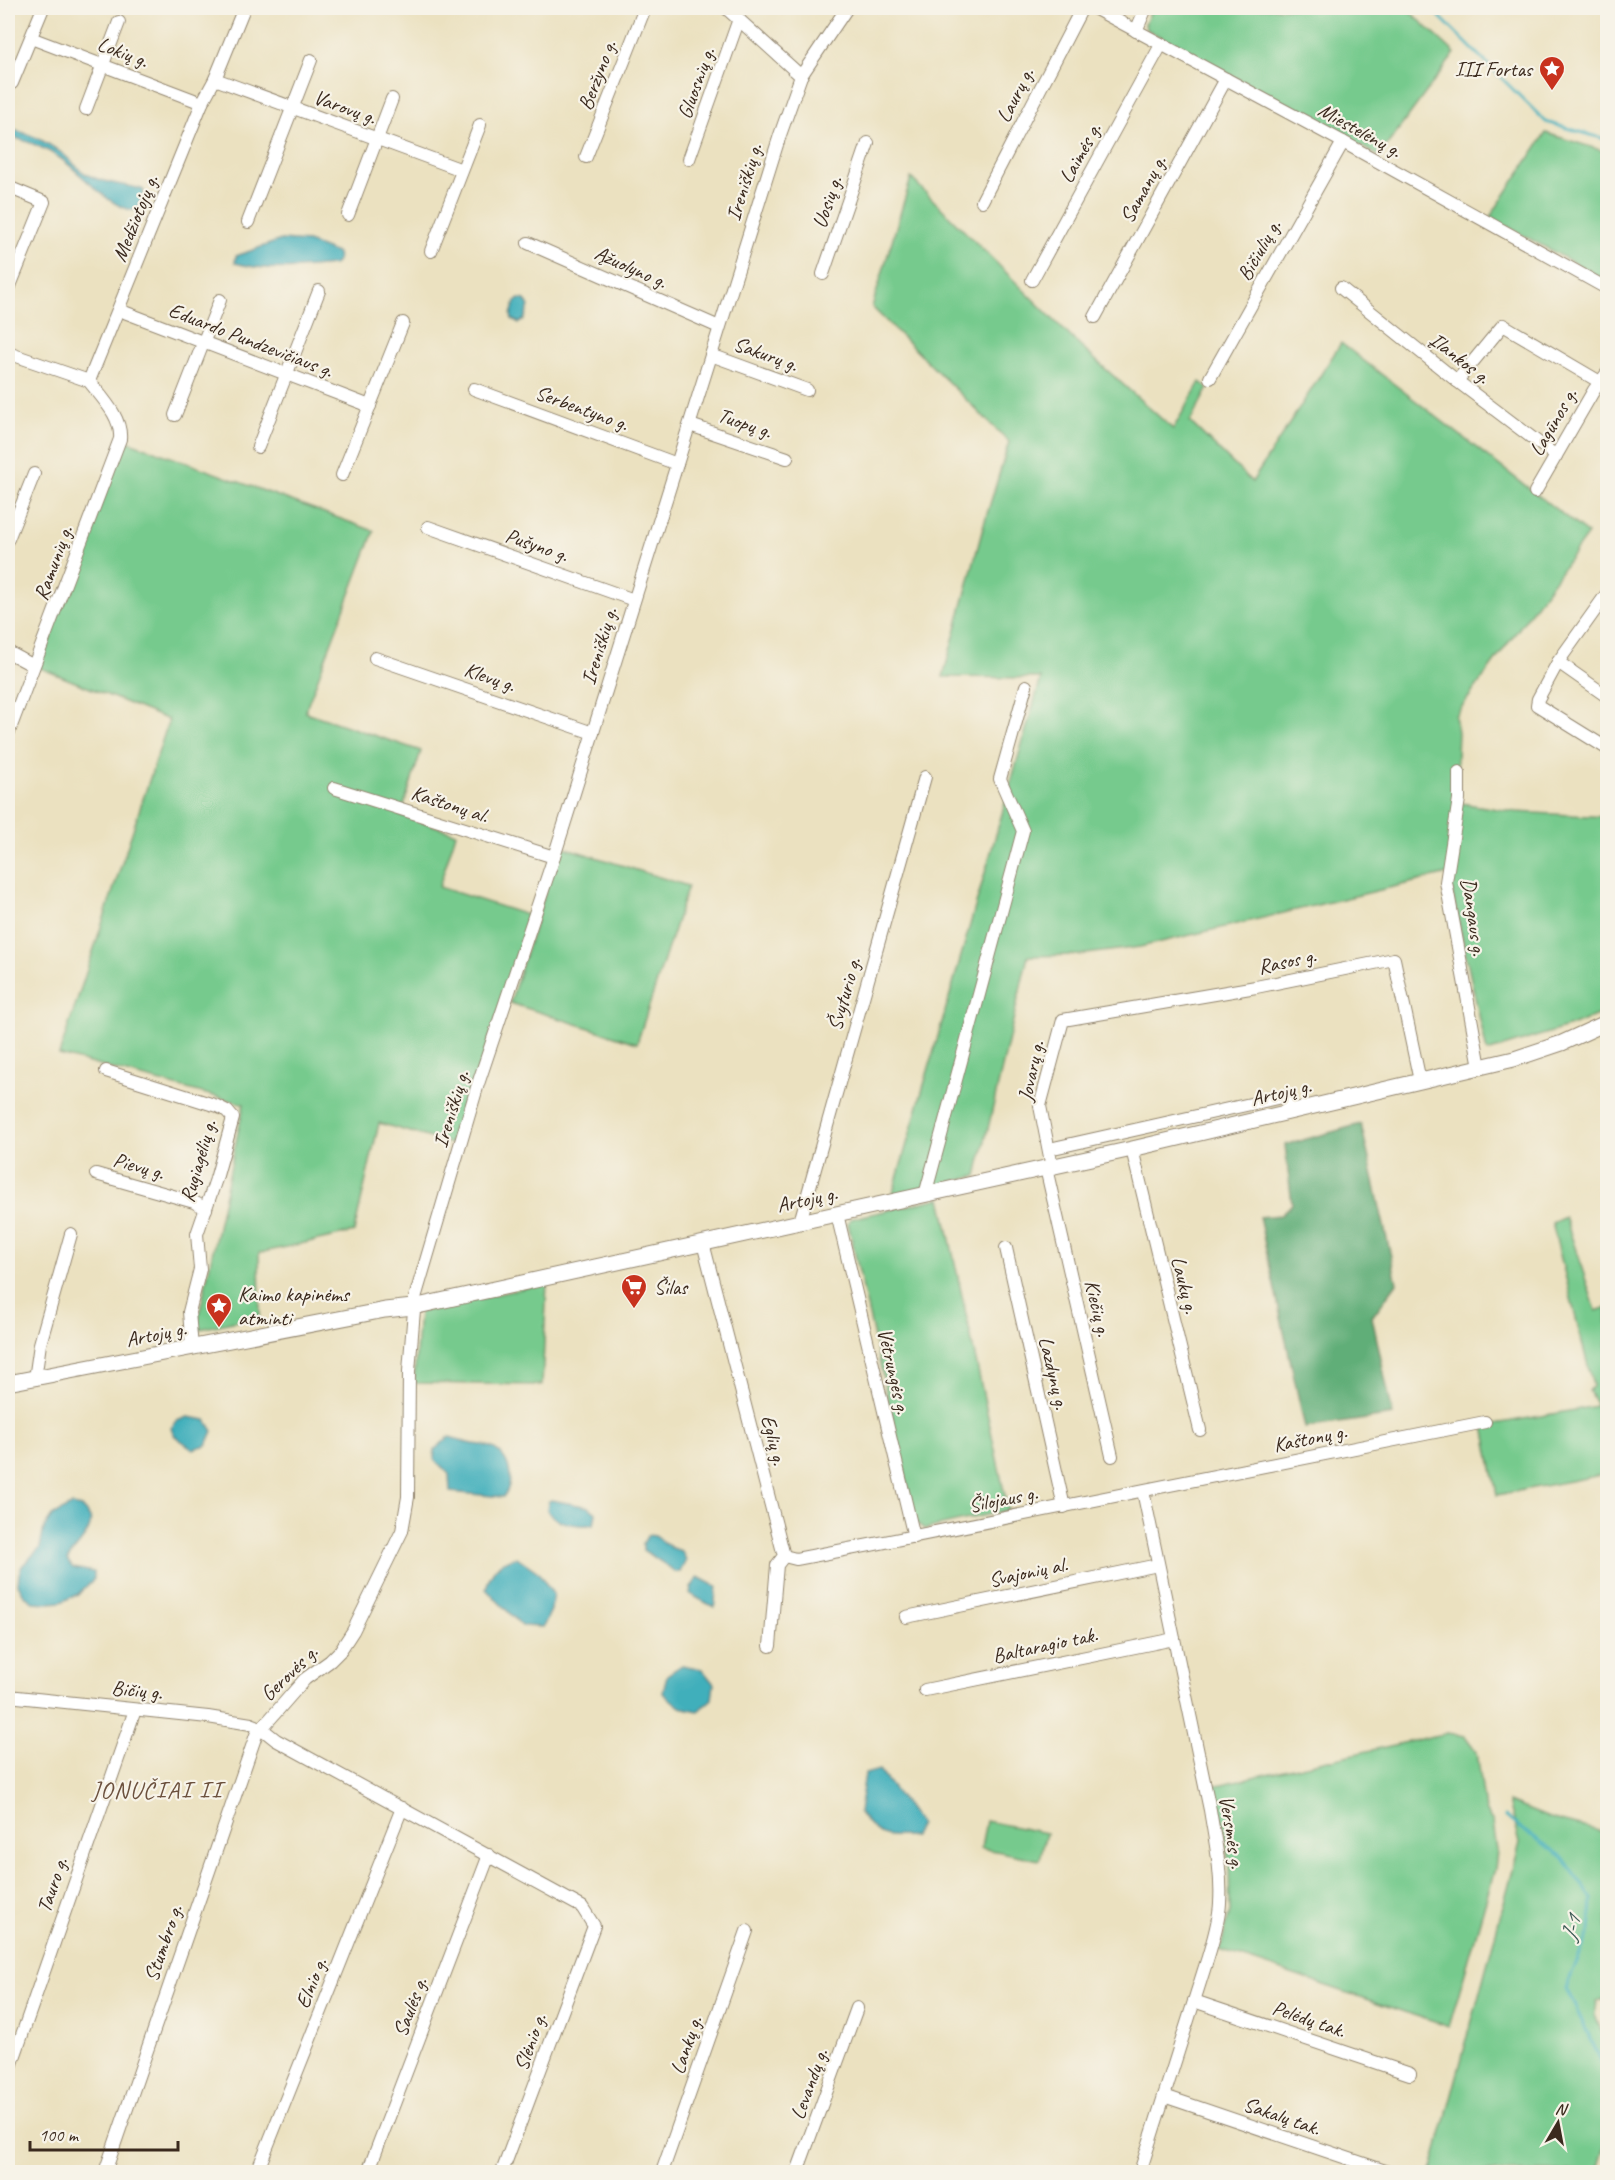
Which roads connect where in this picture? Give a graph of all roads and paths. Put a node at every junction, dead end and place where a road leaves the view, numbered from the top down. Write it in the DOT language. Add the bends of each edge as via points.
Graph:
graph roads {
  1 [pos="43,8"];
  2 [pos="244,8"];
  3 [pos="645,8"];
  4 [pos="726,8"];
  5 [pos="847,8"];
  6 [pos="1082,8"];
  7 [pos="1094,8"];
  8 [pos="1146,8"];
  9 [pos="739,19"];
  10 [pos="119,22"];
  11 [pos="1136,31"];
  12 [pos="31,38"];
  13 [pos="1161,45"];
  14 [pos="311,60"];
  15 [pos="103,65"];
  16 [pos="801,76"];
  17 [pos="215,79"];
  18 [pos="1226,79"];
  19 [pos="12,83"];
  20 [pos="392,99"];
  21 [pos="202,102"];
  22 [pos="86,109"];
  23 [pos="292,109"];
  24 [pos="480,125"];
  25 [pos="377,140"];
  26 [pos="1343,142"];
  27 [pos="868,143"];
  28 [pos="586,158"];
  29 [pos="689,159"];
  30 [pos="462,170"];
  31 [pos="8,187"];
  32 [pos="982,201"];
  33 [pos="348,215"];
  34 [pos="248,222"];
  35 [pos="528,243"];
  36 [pos="431,251"];
  37 [pos="823,274"];
  38 [pos="1032,280"];
  39 [pos="1341,288"];
  40 [pos="1608,289"];
  41 [pos="8,291"];
  42 [pos="319,291"];
  43 [pos="220,300"];
  44 [pos="119,310"];
  45 [pos="1095,317"];
  46 [pos="403,323"];
  47 [pos="719,327"];
  48 [pos="203,342"];
  49 [pos="8,352"];
  50 [pos="711,355"];
  51 [pos="1608,372"];
  52 [pos="286,374"];
  53 [pos="1210,378"];
  54 [pos="89,381"];
  55 [pos="1457,381"];
  56 [pos="1600,382"];
  57 [pos="474,389"];
  58 [pos="807,390"];
  59 [pos="370,406"];
  60 [pos="175,415"];
  61 [pos="690,425"];
  62 [pos="258,447"];
  63 [pos="1556,456"];
  64 [pos="787,458"];
  65 [pos="677,464"];
  66 [pos="34,474"];
  67 [pos="342,475"];
  68 [pos="1535,492"];
  69 [pos="428,527"];
  70 [pos="8,538"];
  71 [pos="1608,592"];
  72 [pos="634,600"];
  73 [pos="8,652"];
  74 [pos="375,658"];
  75 [pos="1558,662"];
  76 [pos="32,665"];
  77 [pos="1026,686"];
  78 [pos="1608,698"];
  79 [pos="593,733"];
  80 [pos="8,734"];
  81 [pos="1608,749"];
  82 [pos="1459,772"];
  83 [pos="924,777"];
  84 [pos="334,788"];
  85 [pos="554,857"];
  86 [pos="1063,1020"];
  87 [pos="1608,1022"];
  88 [pos="1480,1067"];
  89 [pos="106,1071"];
  90 [pos="1420,1081"];
  91 [pos="1290,1112"];
  92 [pos="1049,1149"];
  93 [pos="1132,1149"];
  94 [pos="1049,1167"];
  95 [pos="96,1174"];
  96 [pos="925,1195"];
  97 [pos="206,1209"];
  98 [pos="837,1214"];
  99 [pos="800,1222"];
  100 [pos="71,1234"];
  101 [pos="703,1243"];
  102 [pos="1006,1248"];
  103 [pos="413,1307"];
  104 [pos="192,1348"];
  105 [pos="34,1379"];
  106 [pos="8,1383"];
  107 [pos="1485,1422"];
  108 [pos="1200,1430"];
  109 [pos="1112,1456"];
  110 [pos="1143,1491"];
  111 [pos="1064,1507"];
  112 [pos="914,1537"];
  113 [pos="784,1556"];
  114 [pos="1158,1565"];
  115 [pos="906,1617"];
  116 [pos="1174,1639"];
  117 [pos="770,1647"];
  118 [pos="925,1689"];
  119 [pos="8,1696"];
  120 [pos="135,1710"];
  121 [pos="261,1728"];
  122 [pos="402,1808"];
  123 [pos="489,1855"];
  124 [pos="594,1926"];
  125 [pos="747,1931"];
  126 [pos="1194,2001"];
  127 [pos="857,2008"];
  128 [pos="8,2074"];
  129 [pos="1410,2074"];
  130 [pos="1164,2096"];
  131 [pos="105,2172"];
  132 [pos="257,2172"];
  133 [pos="368,2172"];
  134 [pos="502,2172"];
  135 [pos="662,2172"];
  136 [pos="797,2172"];
  137 [pos="1140,2172"];
  138 [pos="1388,2172"];
  1 -- 12 [label="street"];
  2 -- 17 [label="street, Medžiotojų g."];
  3 -- 28 [label="street, Beržyno g."];
  4 -- 9 [label="street"];
  5 -- 16 [label="street, Ireniškių g."];
  6 -- 32 [label="street, Laurų g."];
  7 -- 11 [label="street, Miestelėnų g."];
  8 -- 11 [label="street"];
  9 -- 16 [label="street"];
  9 -- 29 [label="street, Gluosnių g."];
  10 -- 15 [label="street"];
  11 -- 13 [label="street, Miestelėnų g."];
  12 -- 15 [label="street, Lokių g."];
  12 -- 19 [label="street"];
  13 -- 18 [label="street, Miestelėnų g."];
  13 -- 38 [label="street, Laimės g."];
  14 -- 23 [label="street"];
  15 -- 21 [label="street, Lokių g."];
  15 -- 22 [label="street"];
  16 -- 47 [label="street, Ireniškių g."];
  17 -- 21 [label="street, Medžiotojų g."];
  17 -- 23 [label="street, Varovų g."];
  18 -- 26 [label="street, Miestelėnų g."];
  18 -- 45 [label="street, Samanų g."];
  20 -- 25 [label="street"];
  21 -- 44 [label="street, Medžiotojų g."];
  23 -- 25 [label="street, Varovų g."];
  23 -- 34 [label="street"];
  24 -- 30 [label="street"];
  25 -- 30 [label="street, Varovų g."];
  25 -- 33 [label="street"];
  26 -- 40 [label="street, Miestelėnų g."];
  26 -- 53 [label="street, Bičiulių g."];
  27 -- 37 [label="street, Uosių g."];
  30 -- 36 [label="street"];
  31 -- 41 [label="street" via="44,202"];
  35 -- 47 [label="street, Ąžuolyno g."];
  39 -- 55 [label="street, Įlankos g."];
  42 -- 52 [label="street"];
  43 -- 48 [label="street"];
  44 -- 48 [label="street, Eduardo Pundzevičiaus g."];
  44 -- 54 [label="street, Medžiotojų g."];
  46 -- 59 [label="street"];
  47 -- 50 [label="street, Ireniškių g."];
  48 -- 52 [label="street, Eduardo Pundzevičiaus g."];
  48 -- 60 [label="street"];
  49 -- 54 [label="street"];
  50 -- 58 [label="street, Sakurų g."];
  50 -- 61 [label="street, Ireniškių g."];
  51 -- 56 [label="street, Lagūnos g."];
  52 -- 59 [label="street, Eduardo Pundzevičiaus g."];
  52 -- 62 [label="street"];
  54 -- 76 [label="street, Ramunių g." via="117,419 120,439 40,653"];
  55 -- 56 [label="street" via="1503,325"];
  55 -- 63 [label="street, Įlankos g."];
  56 -- 63 [label="street, Lagūnos g."];
  57 -- 65 [label="street, Serbentyno g."];
  59 -- 67 [label="street"];
  61 -- 64 [label="street, Tuopų g."];
  61 -- 65 [label="street, Ireniškių g."];
  63 -- 68 [label="street, Lagūnos g."];
  65 -- 72 [label="street, Ireniškių g."];
  66 -- 70 [label="street"];
  69 -- 72 [label="street, Pušyno g."];
  71 -- 75 [label="street"];
  72 -- 79 [label="street, Ireniškių g."];
  73 -- 76 [label="street"];
  74 -- 79 [label="street, Klevų g."];
  75 -- 78 [label="street"];
  75 -- 81 [label="street" via="1537,705"];
  76 -- 80 [label="street, Ramunių g."];
  77 -- 96 [label="street" via="1000,779 1023,831"];
  79 -- 85 [label="street, Ireniškių g."];
  82 -- 88 [label="street, Dangaus g." via="1459,799 1446,882"];
  83 -- 99 [label="street, Švyturio g."];
  84 -- 85 [label="street, Kaštonų al."];
  85 -- 103 [label="street, Ireniškių g." via="478,1084"];
  86 -- 90 [label="street, Rasos g." via="1394,959"];
  86 -- 92 [label="street, Jovarų g." via="1040,1106"];
  87 -- 88 [label="main road, Artojų g." via="1562,1044"];
  88 -- 90 [label="main road, Artojų g."];
  89 -- 97 [label="street, Rugiagėlių g." via="216,1106 233,1118"];
  90 -- 91 [label="main road, Artojų g."];
  91 -- 92 [label="street" via="1286,1096"];
  91 -- 93 [label="main road, Artojų g."];
  92 -- 94 [label="street, Jovarų g."];
  93 -- 94 [label="main road, Artojų g."];
  93 -- 108 [label="street, Laukų g."];
  94 -- 96 [label="main road, Artojų g."];
  94 -- 109 [label="street, Kiečių g."];
  95 -- 97 [label="street, Pievų g." via="194,1202"];
  96 -- 98 [label="main road, Artojų g."];
  97 -- 104 [label="street, Rugiagėlių g." via="197,1234 200,1269 189,1312"];
  98 -- 99 [label="main road, Artojų g."];
  98 -- 112 [label="street, Vėtrungės g."];
  99 -- 101 [label="main road, Artojų g."];
  100 -- 105 [label="street"];
  101 -- 103 [label="main road, Artojų g."];
  101 -- 113 [label="street, Eglių g."];
  102 -- 111 [label="street, Lazdynų g."];
  103 -- 104 [label="main road, Artojų g."];
  103 -- 121 [label="street, Gerovės g." via="408,1497 402,1531 340,1651 305,1678"];
  104 -- 105 [label="main road, Artojų g."];
  105 -- 106 [label="main road, Artojų g."];
  107 -- 110 [label="street, Kaštonų g."];
  110 -- 111 [label="street, Šilojaus g."];
  110 -- 114 [label="street, Versmės g."];
  111 -- 112 [label="street, Šilojaus g."];
  112 -- 113 [label="street, Šilojaus g." via="796,1559"];
  113 -- 117 [label="street" via="777,1565"];
  114 -- 115 [label="street, Svajonių al."];
  114 -- 116 [label="street, Versmės g."];
  116 -- 118 [label="street, Baltaragio tak."];
  116 -- 126 [label="street, Versmės g." via="1219,1860 1217,1928"];
  119 -- 120 [label="street, Bičių g."];
  120 -- 121 [label="street, Bičių g." via="208,1717"];
  120 -- 128 [label="street, Tauro g."];
  121 -- 122 [label="street, Gerovės g." via="276,1740"];
  121 -- 131 [label="street, Stumbro g."];
  122 -- 123 [label="street, Gerovės g."];
  122 -- 132 [label="street, Elnio g."];
  123 -- 124 [label="street, Gerovės g." via="582,1906"];
  123 -- 133 [label="street, Saulės g."];
  124 -- 134 [label="street, Slėnio g."];
  125 -- 135 [label="street, Lankų g."];
  126 -- 129 [label="street, Pelėdų tak."];
  126 -- 130 [label="street, Versmės g."];
  127 -- 136 [label="street, Levandų g."];
  130 -- 137 [label="street, Versmės g."];
  130 -- 138 [label="street, Sakalų tak."];
}
